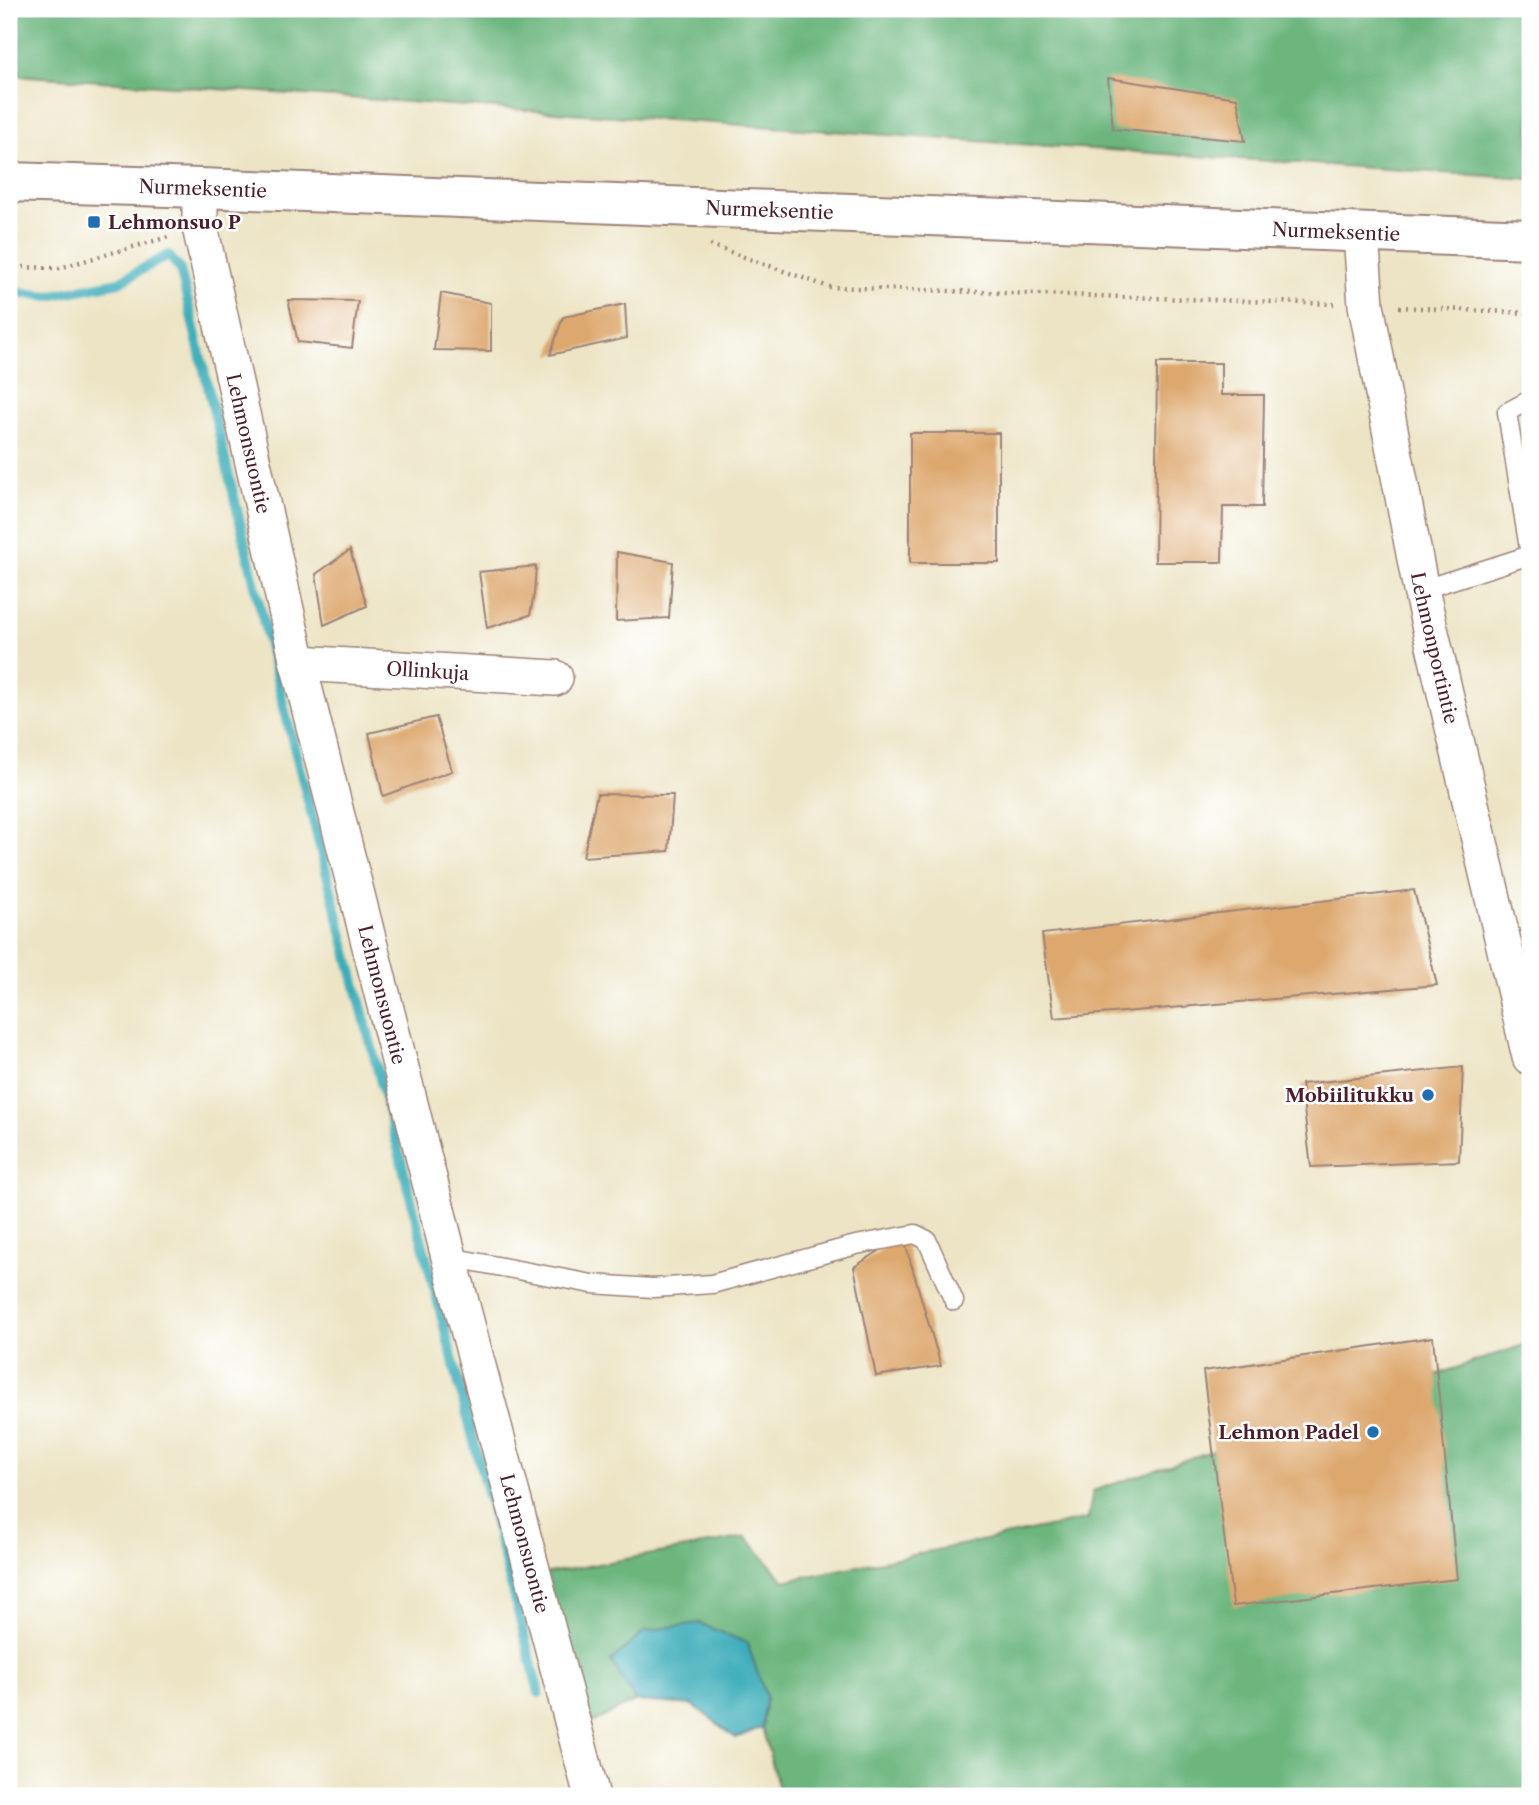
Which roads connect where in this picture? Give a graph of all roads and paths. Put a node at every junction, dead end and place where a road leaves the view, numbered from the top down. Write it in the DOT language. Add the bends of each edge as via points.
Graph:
graph roads {
  1 [pos="9,182"];
  2 [pos="200,188"];
  3 [pos="200,228"];
  4 [pos="1361,233"];
  5 [pos="1530,239"];
  6 [pos="710,245"];
  7 [pos="9,267"];
  8 [pos="1321,303"];
  9 [pos="1406,307"];
  10 [pos="1530,313"];
  11 [pos="1530,400"];
  12 [pos="1530,555"];
  13 [pos="1421,590"];
  14 [pos="298,663"];
  15 [pos="555,678"];
  16 [pos="1530,1057"];
  17 [pos="449,1257"];
  18 [pos="954,1301"];
  19 [pos="593,1796"];
  1 -- 2 [label="street, Nurmeksentie"];
  2 -- 3 [label="street, Lehmonsuontie"];
  2 -- 4 [label="street, Nurmeksentie"];
  3 -- 7 [label="path" via="59,268"];
  3 -- 14 [label="street, Lehmonsuontie"];
  4 -- 5 [label="street, Nurmeksentie"];
  4 -- 13 [label="street, Lehmonportintie" via="1366,305"];
  6 -- 8 [label="path" via="829,287"];
  9 -- 10 [label="path"];
  11 -- 12 [label="lane" via="1507,412"];
  12 -- 13 [label="lane"];
  13 -- 16 [label="street, Lehmonportintie"];
  14 -- 15 [label="street, Ollinkuja"];
  14 -- 17 [label="street, Lehmonsuontie"];
  17 -- 18 [label="lane" via="592,1284 653,1287 712,1284 915,1234 928,1240"];
  17 -- 19 [label="street, Lehmonsuontie"];
}
